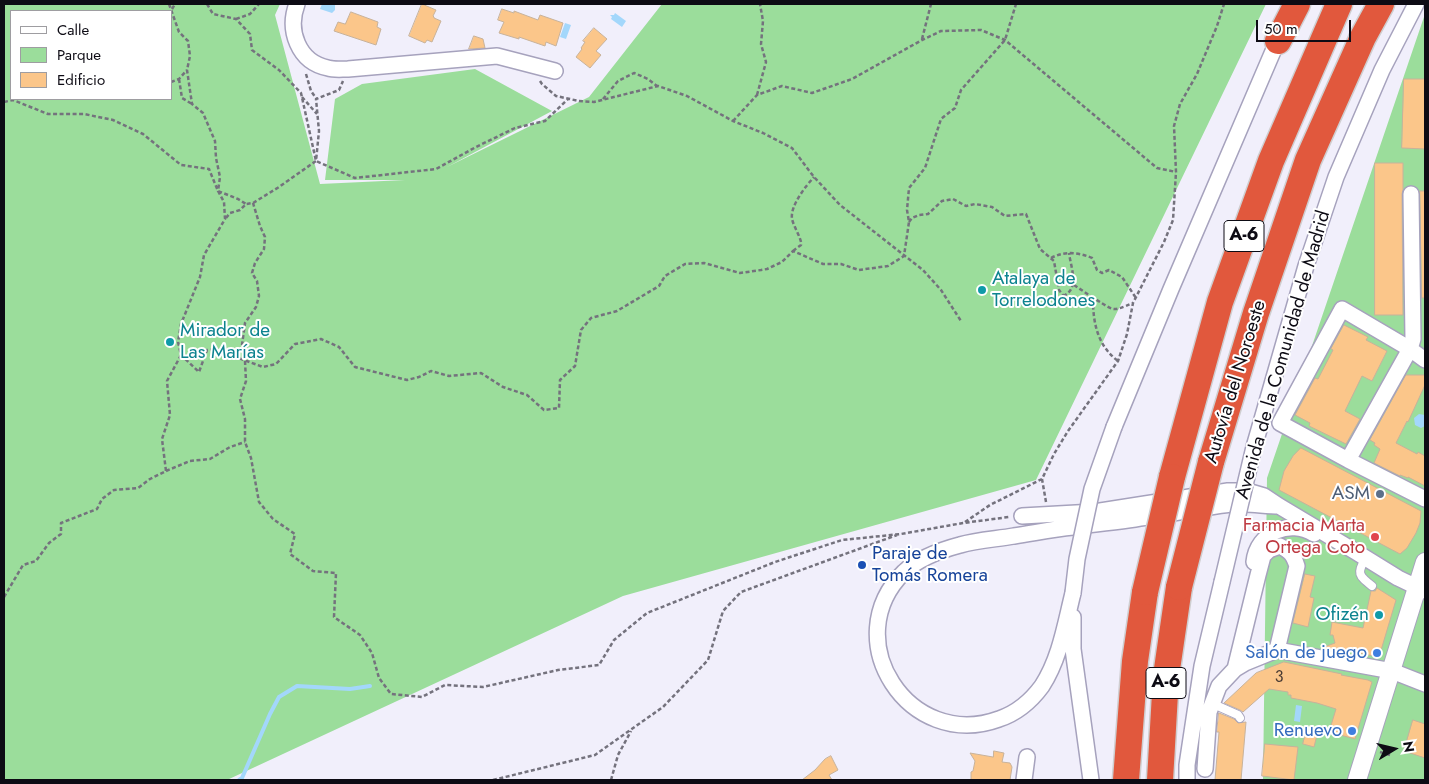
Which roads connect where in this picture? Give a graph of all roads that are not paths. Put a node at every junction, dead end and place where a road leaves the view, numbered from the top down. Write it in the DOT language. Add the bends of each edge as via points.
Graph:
graph roads {
  1 [pos="297,4"];
  2 [pos="1293,4"];
  3 [pos="1297,4"];
  4 [pos="1339,4"];
  5 [pos="1381,4"];
  6 [pos="1416,4"];
  7 [pos="1278,41"];
  8 [pos="555,71"];
  9 [pos="1411,194"];
  10 [pos="1410,349"];
  11 [pos="1425,360"];
  12 [pos="1348,460"];
  13 [pos="1425,499"];
  14 [pos="1279,506"];
  15 [pos="1022,516"];
  16 [pos="1340,543"];
  17 [pos="1366,558"];
  18 [pos="1425,562"];
  19 [pos="1258,575"];
  20 [pos="1372,586"];
  21 [pos="1423,591"];
  22 [pos="1073,593"];
  23 [pos="1277,650"];
  24 [pos="1236,669"];
  25 [pos="1397,672"];
  26 [pos="1425,684"];
  27 [pos="1211,704"];
  28 [pos="1240,718"];
  29 [pos="1027,757"];
  30 [pos="1205,769"];
  31 [pos="1024,780"];
  32 [pos="1091,780"];
  33 [pos="1126,780"];
  34 [pos="1160,780"];
  35 [pos="1188,780"];
  36 [pos="1357,780"];
  37 [pos="1368,780"];
  1 -- 8 [label="street" via="292,20 302,53 314,64 329,69 497,56"];
  2 -- 7 [label="street"];
  3 -- 7 [label="highway"];
  4 -- 33 [label="highway, Autovía del Noroeste / A-6, bridge" via="1271,161 1220,302 1172,477 1145,592 1135,661"];
  5 -- 34 [label="highway, Autovía del Noroeste / A-6, bridge" via="1308,160 1256,312 1210,462 1179,587 1166,676"];
  6 -- 35 [label="street, Avenida de la Comunidad de Madrid, bridge" via="1382,70 1336,177 1306,266 1254,447 1202,666 1187,765"];
  7 -- 22 [label="street, bridge" via="1114,427 1092,489 1078,550"];
  9 -- 10 [label="street" via="1413,340"];
  10 -- 11 [label="street"];
  10 -- 12 [label="street"];
  10 -- 12 [label="street" via="1342,309 1280,423"];
  12 -- 13 [label="street"];
  14 -- 15 [label="street" via="1256,493 1228,491 1094,512"];
  14 -- 16 [label="street"];
  14 -- 22 [label="street" via="1226,505 962,544 938,552 906,571 889,592 879,623 878,639 885,671 900,696 923,714 939,721 978,724 1005,717 1031,699 1054,665"];
  16 -- 17 [label="street"];
  16 -- 19 [label="street" via="1328,542 1307,530 1283,528 1275,531 1264,538 1258,548 1254,560"];
  17 -- 20 [label="lane" via="1359,572 1361,578"];
  17 -- 21 [label="street"];
  18 -- 21 [label="street"];
  19 -- 23 [label="street" via="1263,556 1270,550 1280,546 1294,557 1297,566"];
  19 -- 24 [label="street"];
  21 -- 25 [label="street"];
  22 -- 32 [label="street" via="1074,650"];
  23 -- 24 [label="street"];
  23 -- 25 [label="street"];
  24 -- 27 [label="street" via="1219,686"];
  25 -- 26 [label="street"];
  25 -- 36 [label="street"];
  25 -- 37 [label="street" via="1384,753"];
  27 -- 28 [label="lane"];
  27 -- 30 [label="street"];
  29 -- 31 [label="street"];
}
